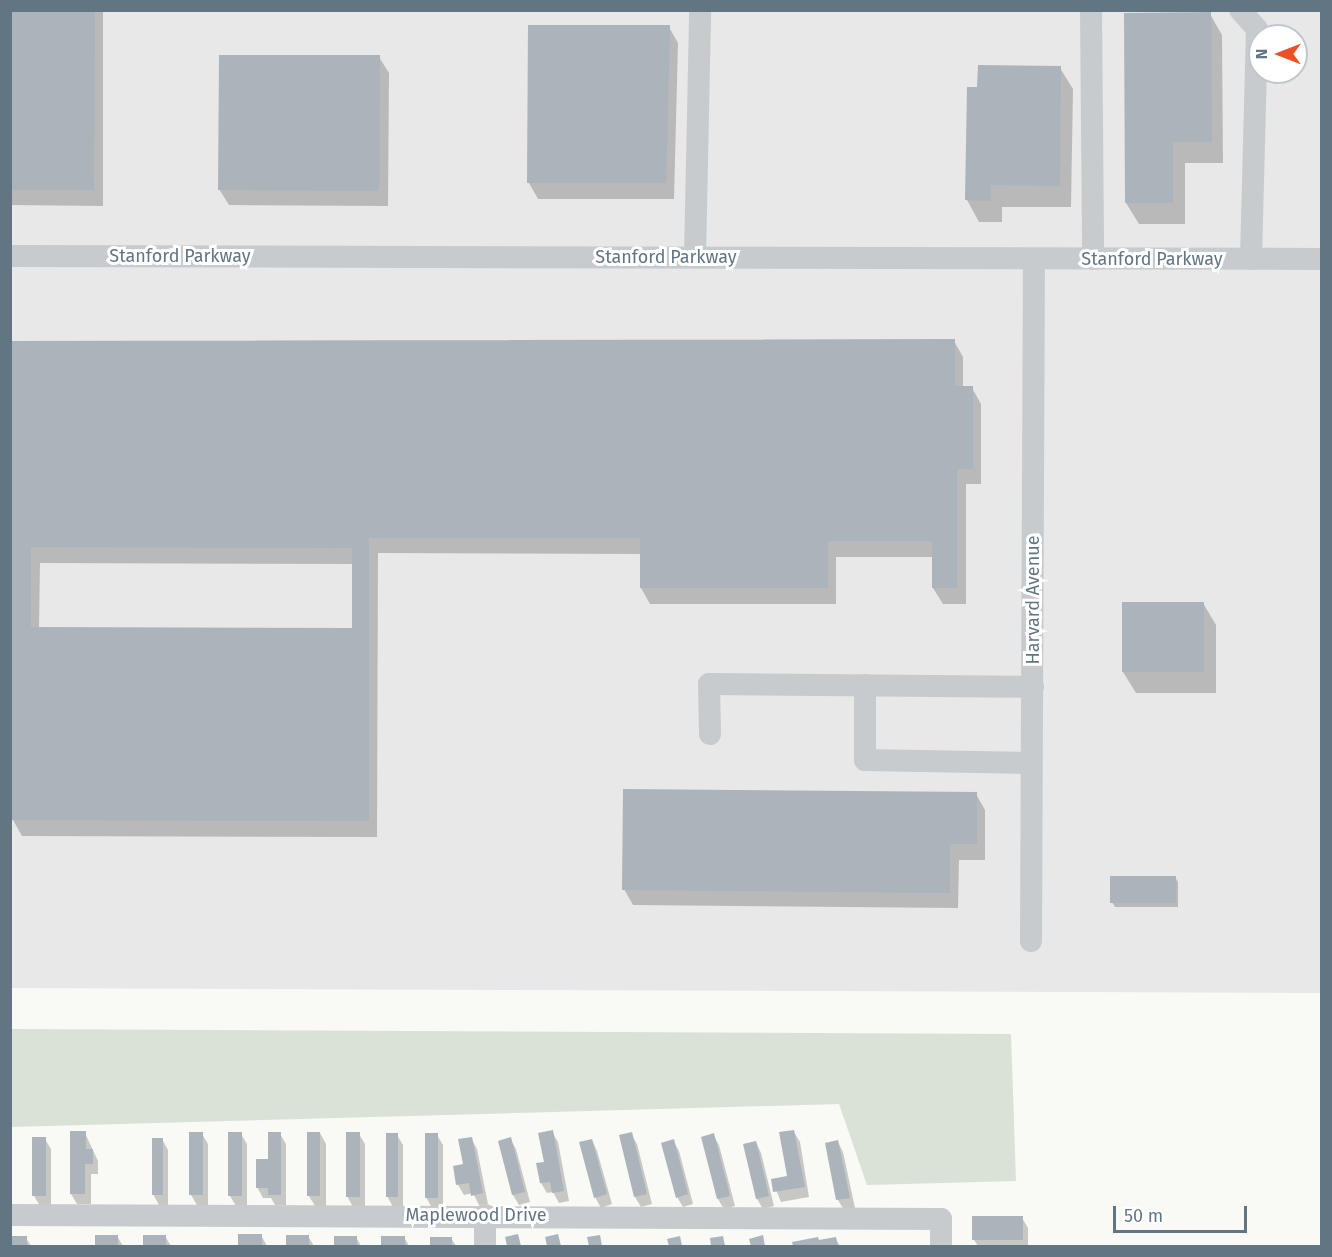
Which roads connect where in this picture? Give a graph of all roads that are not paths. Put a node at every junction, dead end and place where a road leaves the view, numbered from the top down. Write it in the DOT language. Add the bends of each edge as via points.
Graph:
graph roads {
  1 [pos="700,10"];
  2 [pos="1092,10"];
  3 [pos="1240,10"];
  4 [pos="10,255"];
  5 [pos="695,257"];
  6 [pos="1034,259"];
  7 [pos="1093,259"];
  8 [pos="1251,259"];
  9 [pos="1322,259"];
  10 [pos="866,686"];
  11 [pos="1033,687"];
  12 [pos="710,734"];
  13 [pos="1031,763"];
  14 [pos="1031,941"];
  15 [pos="10,1215"];
  16 [pos="485,1215"];
  17 [pos="485,1246"];
  18 [pos="941,1246"];
  1 -- 5 [label="street"];
  2 -- 7 [label="street"];
  3 -- 8 [label="street" via="1257,30"];
  4 -- 5 [label="street, Stanford Parkway"];
  5 -- 6 [label="street, Stanford Parkway"];
  6 -- 7 [label="street, Stanford Parkway"];
  6 -- 11 [label="street, Harvard Avenue"];
  7 -- 8 [label="street, Stanford Parkway"];
  8 -- 9 [label="street, Stanford Parkway"];
  10 -- 11 [label="street"];
  10 -- 12 [label="street" via="709,684"];
  10 -- 13 [label="street" via="866,760"];
  11 -- 13 [label="street, Harvard Avenue"];
  13 -- 14 [label="street, Harvard Avenue"];
  15 -- 16 [label="street, Maplewood Drive"];
  16 -- 17 [label="street"];
  16 -- 18 [label="street, Maplewood Drive" via="941,1219"];
}
